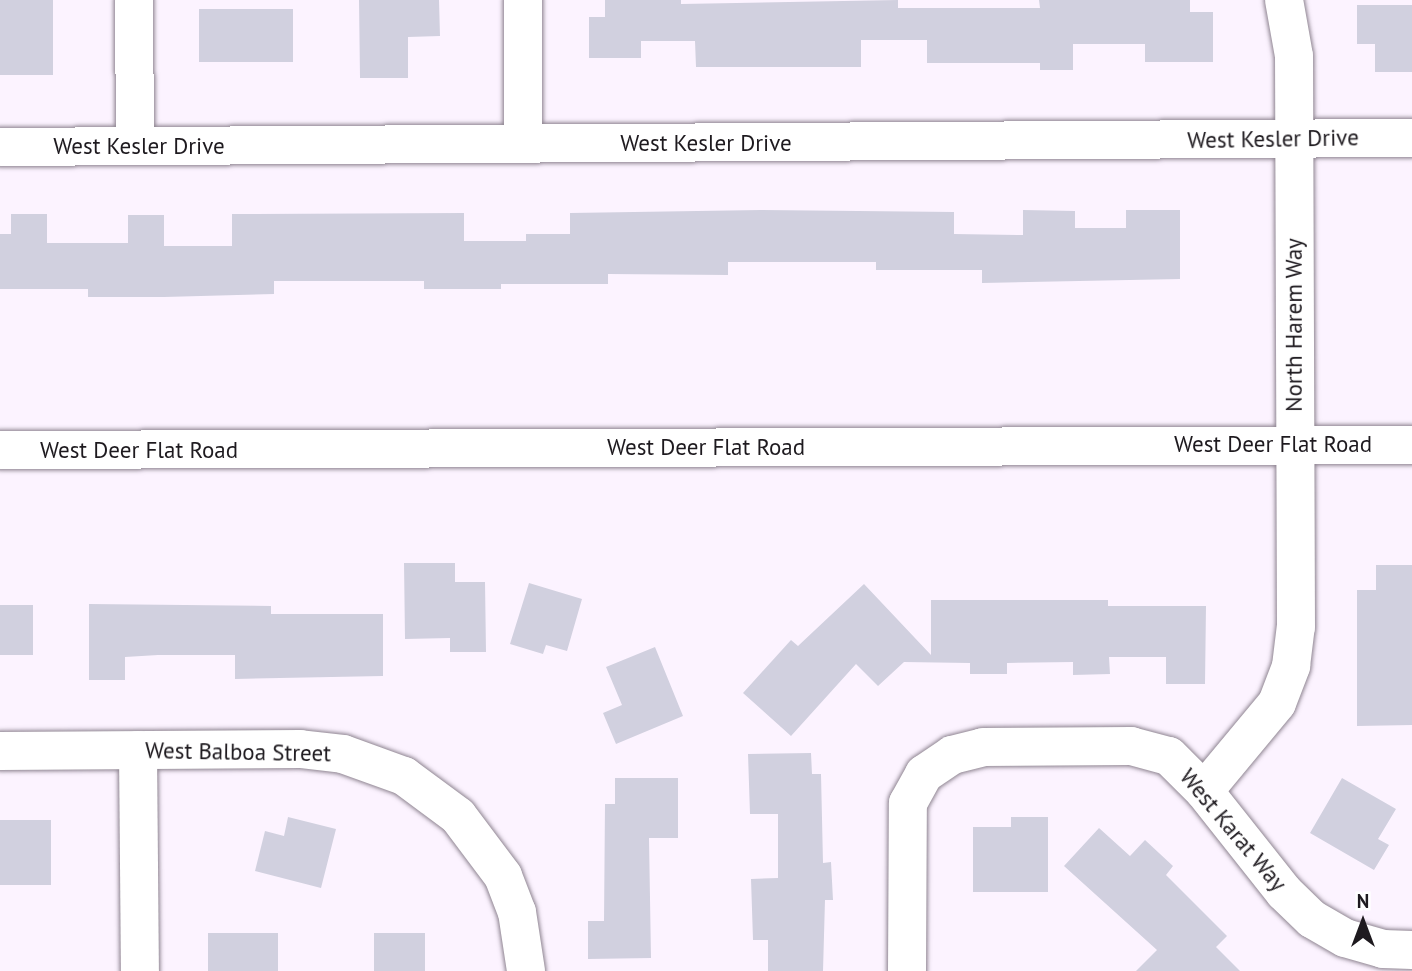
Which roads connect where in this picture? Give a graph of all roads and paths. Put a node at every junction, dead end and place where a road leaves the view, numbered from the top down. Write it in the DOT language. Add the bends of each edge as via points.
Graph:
graph roads {
  1 [pos="134,0"];
  2 [pos="523,0"];
  3 [pos="1284,0"];
  4 [pos="1412,138"];
  5 [pos="1294,139"];
  6 [pos="523,144"];
  7 [pos="135,146"];
  8 [pos="0,147"];
  9 [pos="1293,444"];
  10 [pos="1412,444"];
  11 [pos="0,450"];
  12 [pos="138,750"];
  13 [pos="0,751"];
  14 [pos="1204,790"];
  15 [pos="1412,950"];
  16 [pos="140,971"];
  17 [pos="526,971"];
  18 [pos="907,971"];
  1 -- 7 [label="street"];
  2 -- 6 [label="street"];
  3 -- 5 [label="street, North Harem Way" via="1294,56"];
  4 -- 5 [label="street, West Kesler Drive"];
  5 -- 6 [label="street, West Kesler Drive"];
  5 -- 9 [label="street, North Harem Way"];
  6 -- 7 [label="street, West Kesler Drive"];
  7 -- 8 [label="street, West Kesler Drive"];
  9 -- 10 [label="street, West Deer Flat Road"];
  9 -- 11 [label="street, West Deer Flat Road"];
  9 -- 14 [label="street, North Harem Way" via="1296,627 1291,666 1277,703"];
  12 -- 13 [label="street, West Balboa Street"];
  12 -- 16 [label="street"];
  12 -- 17 [label="street, West Balboa Street" via="300,749 343,754 404,776 458,816 503,876 517,912"];
  14 -- 15 [label="street, West Karat Way" via="1284,892 1312,919 1345,938 1383,949"];
  14 -- 18 [label="street, West Karat Way" via="1169,756 1131,746 983,747 953,755 924,774 908,803"];
}
